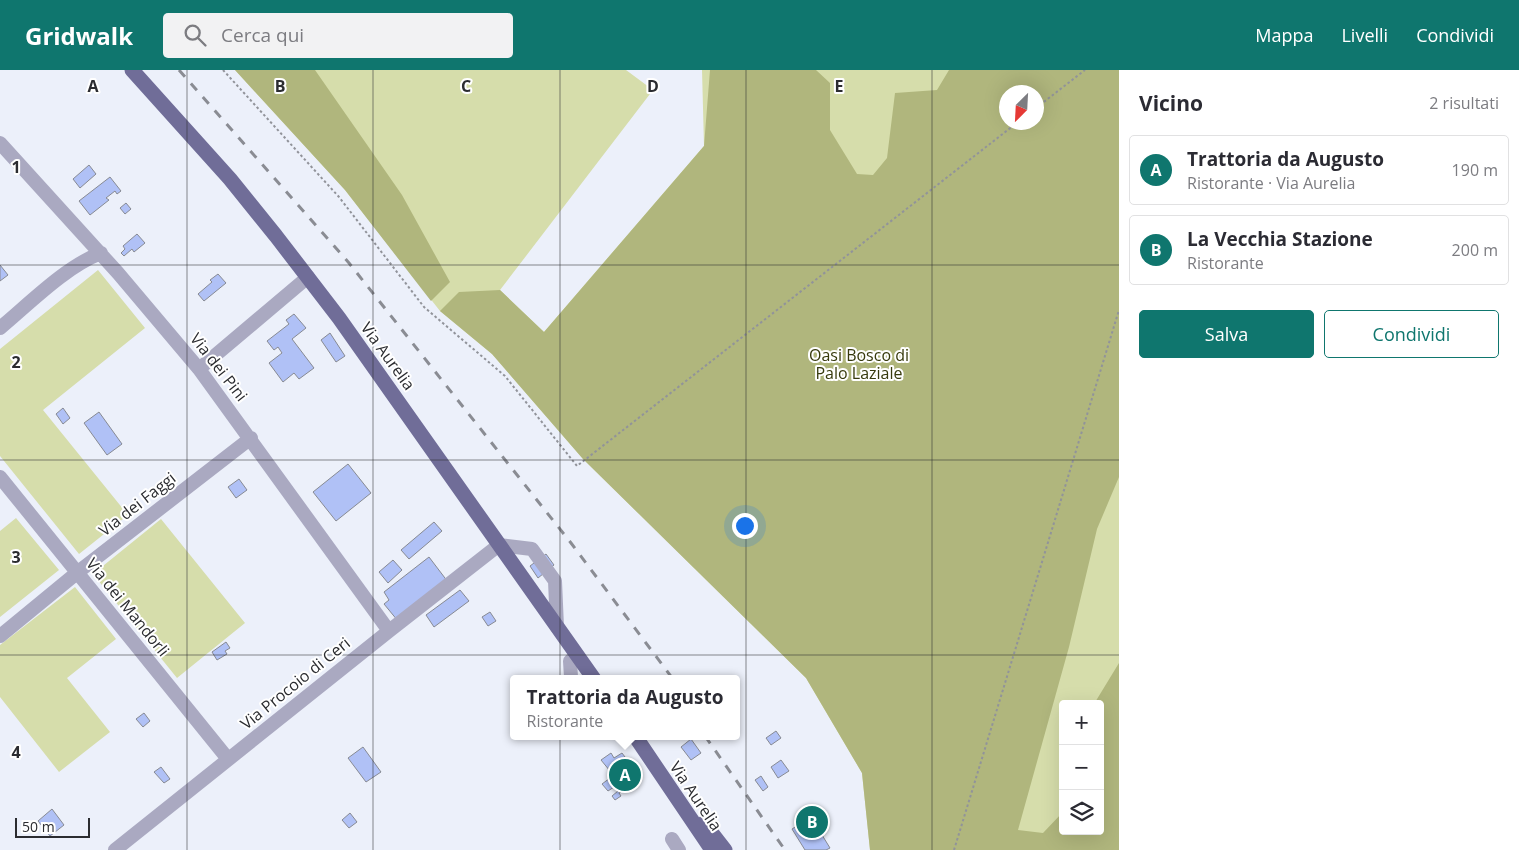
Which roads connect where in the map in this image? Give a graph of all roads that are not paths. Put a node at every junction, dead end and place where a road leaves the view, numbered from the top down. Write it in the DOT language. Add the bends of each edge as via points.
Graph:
graph roads {
  1 [pos="132,70"];
  2 [pos="0,143"];
  3 [pos="101,253"];
  4 [pos="308,277"];
  5 [pos="0,328"];
  6 [pos="199,368"];
  7 [pos="251,438"];
  8 [pos="0,477"];
  9 [pos="499,545"];
  10 [pos="78,572"];
  11 [pos="557,627"];
  12 [pos="389,630"];
  13 [pos="0,636"];
  14 [pos="577,655"];
  15 [pos="571,675"];
  16 [pos="591,675"];
  17 [pos="638,740"];
  18 [pos="228,759"];
  19 [pos="654,763"];
  20 [pos="115,850"];
  21 [pos="712,850"];
  22 [pos="725,850"];
  1 -- 4 [label="main road, Via Aurelia" via="230,180"];
  2 -- 3 [label="street, Via dei Pini"];
  3 -- 5 [label="street" via="71,269"];
  3 -- 6 [label="street, Via dei Pini"];
  4 -- 6 [label="street"];
  4 -- 9 [label="main road, Via Aurelia"];
  6 -- 7 [label="street, Via dei Pini"];
  7 -- 10 [label="street, Via dei Faggi"];
  7 -- 12 [label="street, Via dei Pini"];
  8 -- 10 [label="street, Via dei Mandorli"];
  9 -- 11 [label="main road, Via Aurelia"];
  9 -- 11 [label="street" via="532,549 555,581"];
  9 -- 12 [label="street, Via Procoio di Ceri"];
  10 -- 13 [label="street, Via dei Faggi"];
  10 -- 18 [label="street, Via dei Mandorli"];
  11 -- 14 [label="main road, Via Aurelia"];
  12 -- 18 [label="street, Via Procoio di Ceri"];
  14 -- 15 [label="street" via="570,661"];
  14 -- 16 [label="main road, Via Aurelia"];
  17 -- 19 [label="main road, Via Aurelia"];
  18 -- 20 [label="street, Via Procoio di Ceri"];
  19 -- 21 [label="main road, Via Aurelia"];
  19 -- 22 [label="main road"];
}
